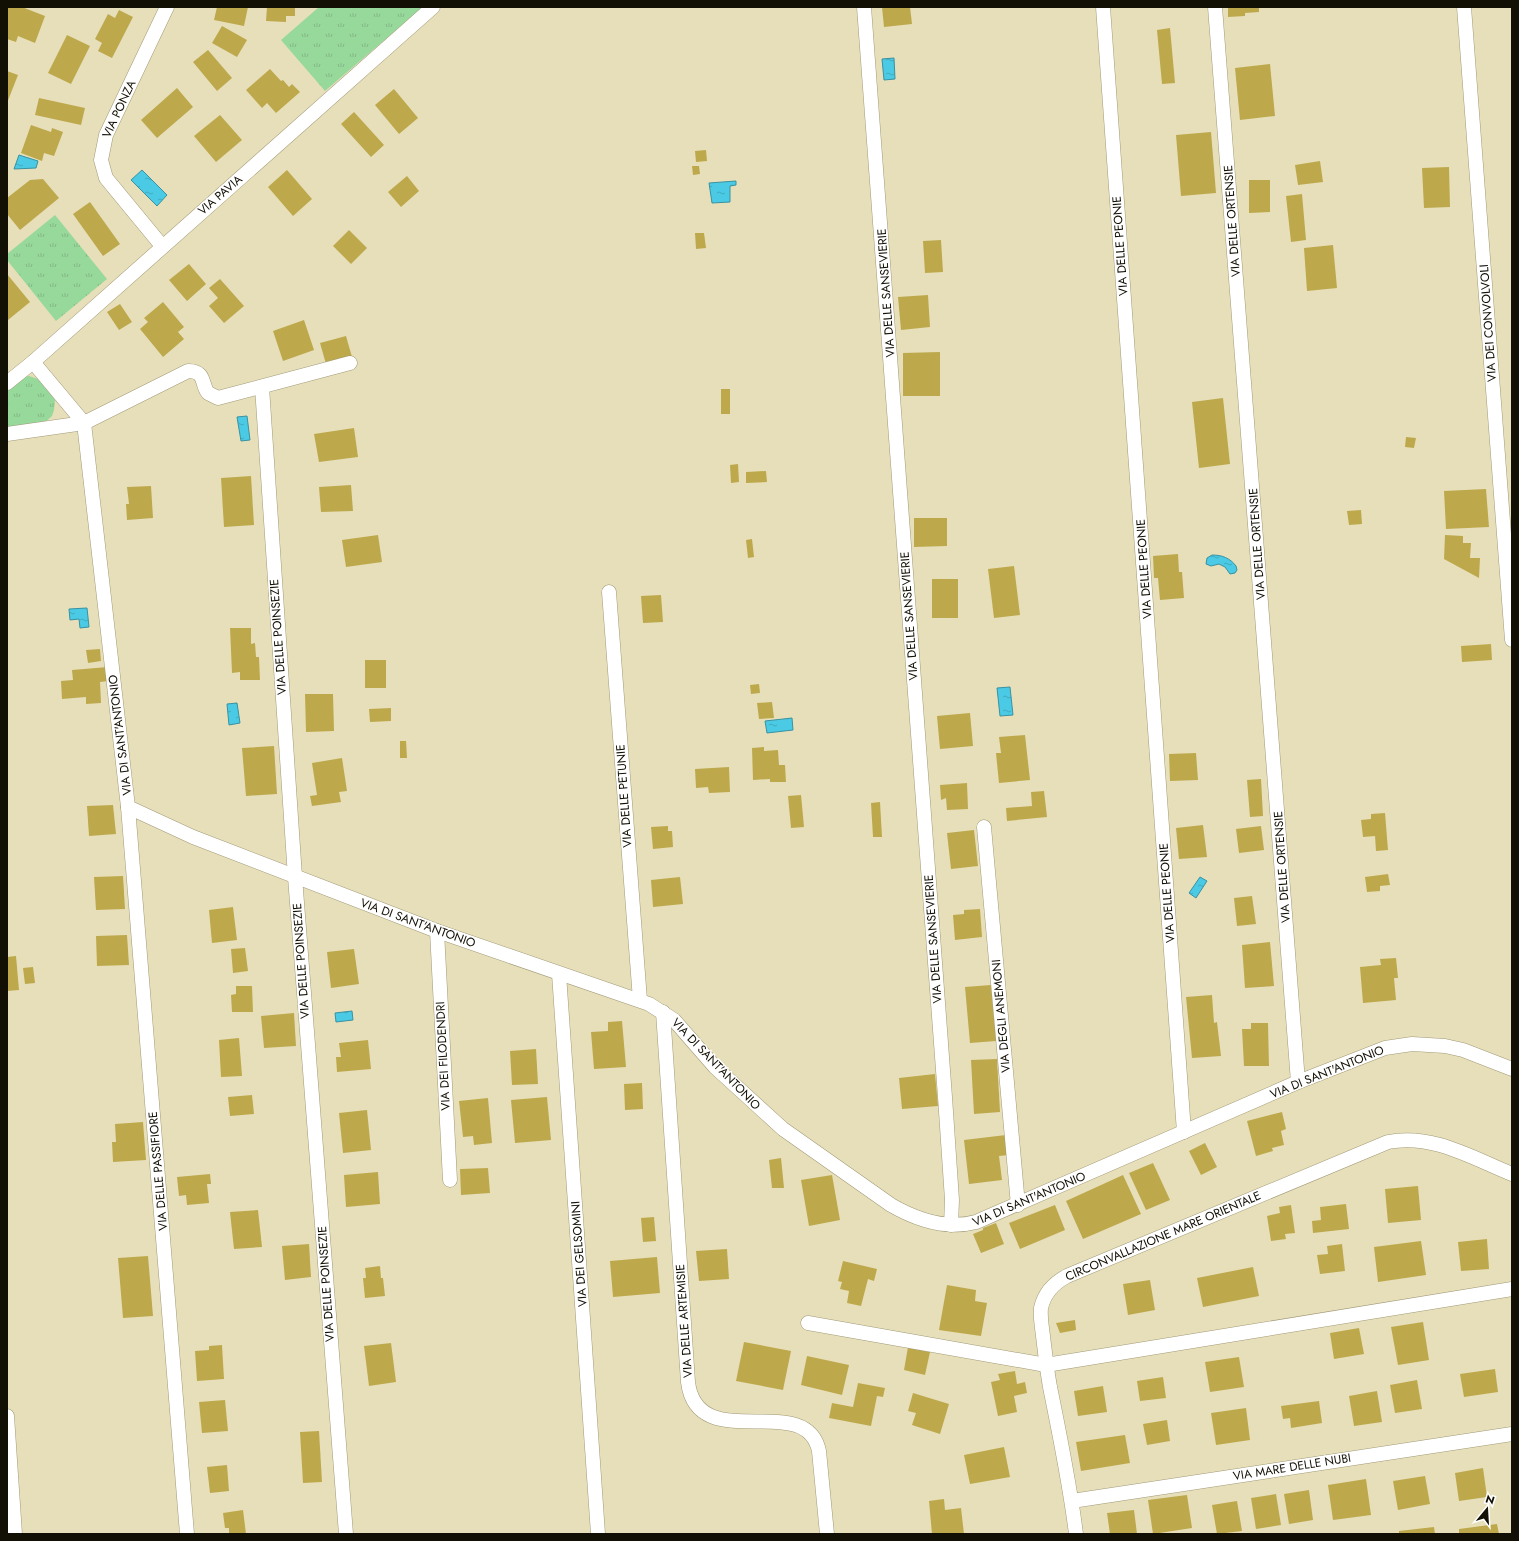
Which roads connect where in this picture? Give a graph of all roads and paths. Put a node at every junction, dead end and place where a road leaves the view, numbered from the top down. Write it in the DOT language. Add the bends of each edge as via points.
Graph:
graph roads {
  1 [pos="167,7"];
  2 [pos="433,7"];
  3 [pos="864,7"];
  4 [pos="1103,7"];
  5 [pos="1215,7"];
  6 [pos="1464,7"];
  7 [pos="162,246"];
  8 [pos="32,362"];
  9 [pos="350,363"];
  10 [pos="7,383"];
  11 [pos="262,387"];
  12 [pos="84,423"];
  13 [pos="7,434"];
  14 [pos="609,592"];
  15 [pos="1512,640"];
  16 [pos="128,807"];
  17 [pos="984,827"];
  18 [pos="294,877"];
  19 [pos="437,931"];
  20 [pos="559,974"];
  21 [pos="640,1000"];
  22 [pos="663,1012"];
  23 [pos="1512,1069"];
  24 [pos="1298,1082"];
  25 [pos="1184,1132"];
  26 [pos="1512,1174"];
  27 [pos="450,1180"];
  28 [pos="1018,1205"];
  29 [pos="951,1225"];
  30 [pos="1512,1289"];
  31 [pos="808,1323"];
  32 [pos="1046,1366"];
  33 [pos="7,1416"];
  34 [pos="1512,1434"];
  35 [pos="1072,1501"];
  36 [pos="15,1534"];
  37 [pos="187,1534"];
  38 [pos="346,1534"];
  39 [pos="598,1534"];
  40 [pos="826,1534"];
  41 [pos="1076,1534"];
  1 -- 7 [label="street, VIA PONZA" via="106,135 101,160 106,178"];
  2 -- 7 [label="street, VIA PAVIA"];
  3 -- 29 [label="street, VIA DELLE SANSEVIERIE" via="945,1097 952,1200"];
  4 -- 25 [label="street, VIA DELLE PEONIE"];
  5 -- 24 [label="street, VIA DELLE ORTENSIE"];
  6 -- 15 [label="street, VIA DEI CONVOLVOLI"];
  7 -- 8 [label="street, VIA PAVIA"];
  8 -- 10 [label="street, VIA PAVIA"];
  8 -- 12 [label="street"];
  9 -- 11 [label="street"];
  11 -- 12 [label="street" via="214,397 206,390 200,375 188,371"];
  11 -- 18 [label="street, VIA DELLE POINSEZIE"];
  12 -- 13 [label="street"];
  12 -- 16 [label="street, VIA DI SANT'ANTONIO"];
  14 -- 21 [label="street, VIA DELLE PETUNIE"];
  16 -- 18 [label="street, VIA DI SANT'ANTONIO" via="193,837"];
  16 -- 37 [label="street, VIA DELLE PASSIFIORE"];
  17 -- 28 [label="street, VIA DEGLI ANEMONI"];
  18 -- 19 [label="street, VIA DI SANT'ANTONIO"];
  18 -- 38 [label="street, VIA DELLE POINSEZIE"];
  19 -- 20 [label="street, VIA DI SANT'ANTONIO"];
  19 -- 27 [label="street, VIA DEI FILODENDRI"];
  20 -- 21 [label="street, VIA DI SANT'ANTONIO"];
  20 -- 39 [label="street, VIA DEI GELSOMINI"];
  21 -- 22 [label="street, VIA DI SANT'ANTONIO"];
  22 -- 29 [label="street, VIA DI SANT'ANTONIO" via="674,1020 728,1080 794,1138 898,1209 926,1221"];
  22 -- 40 [label="street, VIA DELLE ARTEMISIE" via="690,1393 700,1408 721,1420 783,1422 802,1428 812,1436 817,1444"];
  23 -- 24 [label="street, VIA DI SANT'ANTONIO" via="1459,1049 1412,1044 1385,1048"];
  24 -- 25 [label="street, VIA DI SANT'ANTONIO"];
  25 -- 28 [label="street, VIA DI SANT'ANTONIO"];
  26 -- 32 [label="street, CIRCONVALLAZIONE MARE ORIENTALE" via="1431,1141 1404,1139 1376,1146 1059,1281 1047,1294 1041,1311"];
  28 -- 29 [label="street, VIA DI SANT'ANTONIO" via="976,1222"];
  30 -- 32 [label="street"];
  31 -- 32 [label="street"];
  32 -- 35 [label="street, CIRCONVALLAZIONE MARE ORIENTALE"];
  33 -- 36 [label="street"];
  34 -- 35 [label="street, VIA MARE DELLE NUBI"];
  35 -- 41 [label="street, CIRCONVALLAZIONE MARE ORIENTALE"];
}
